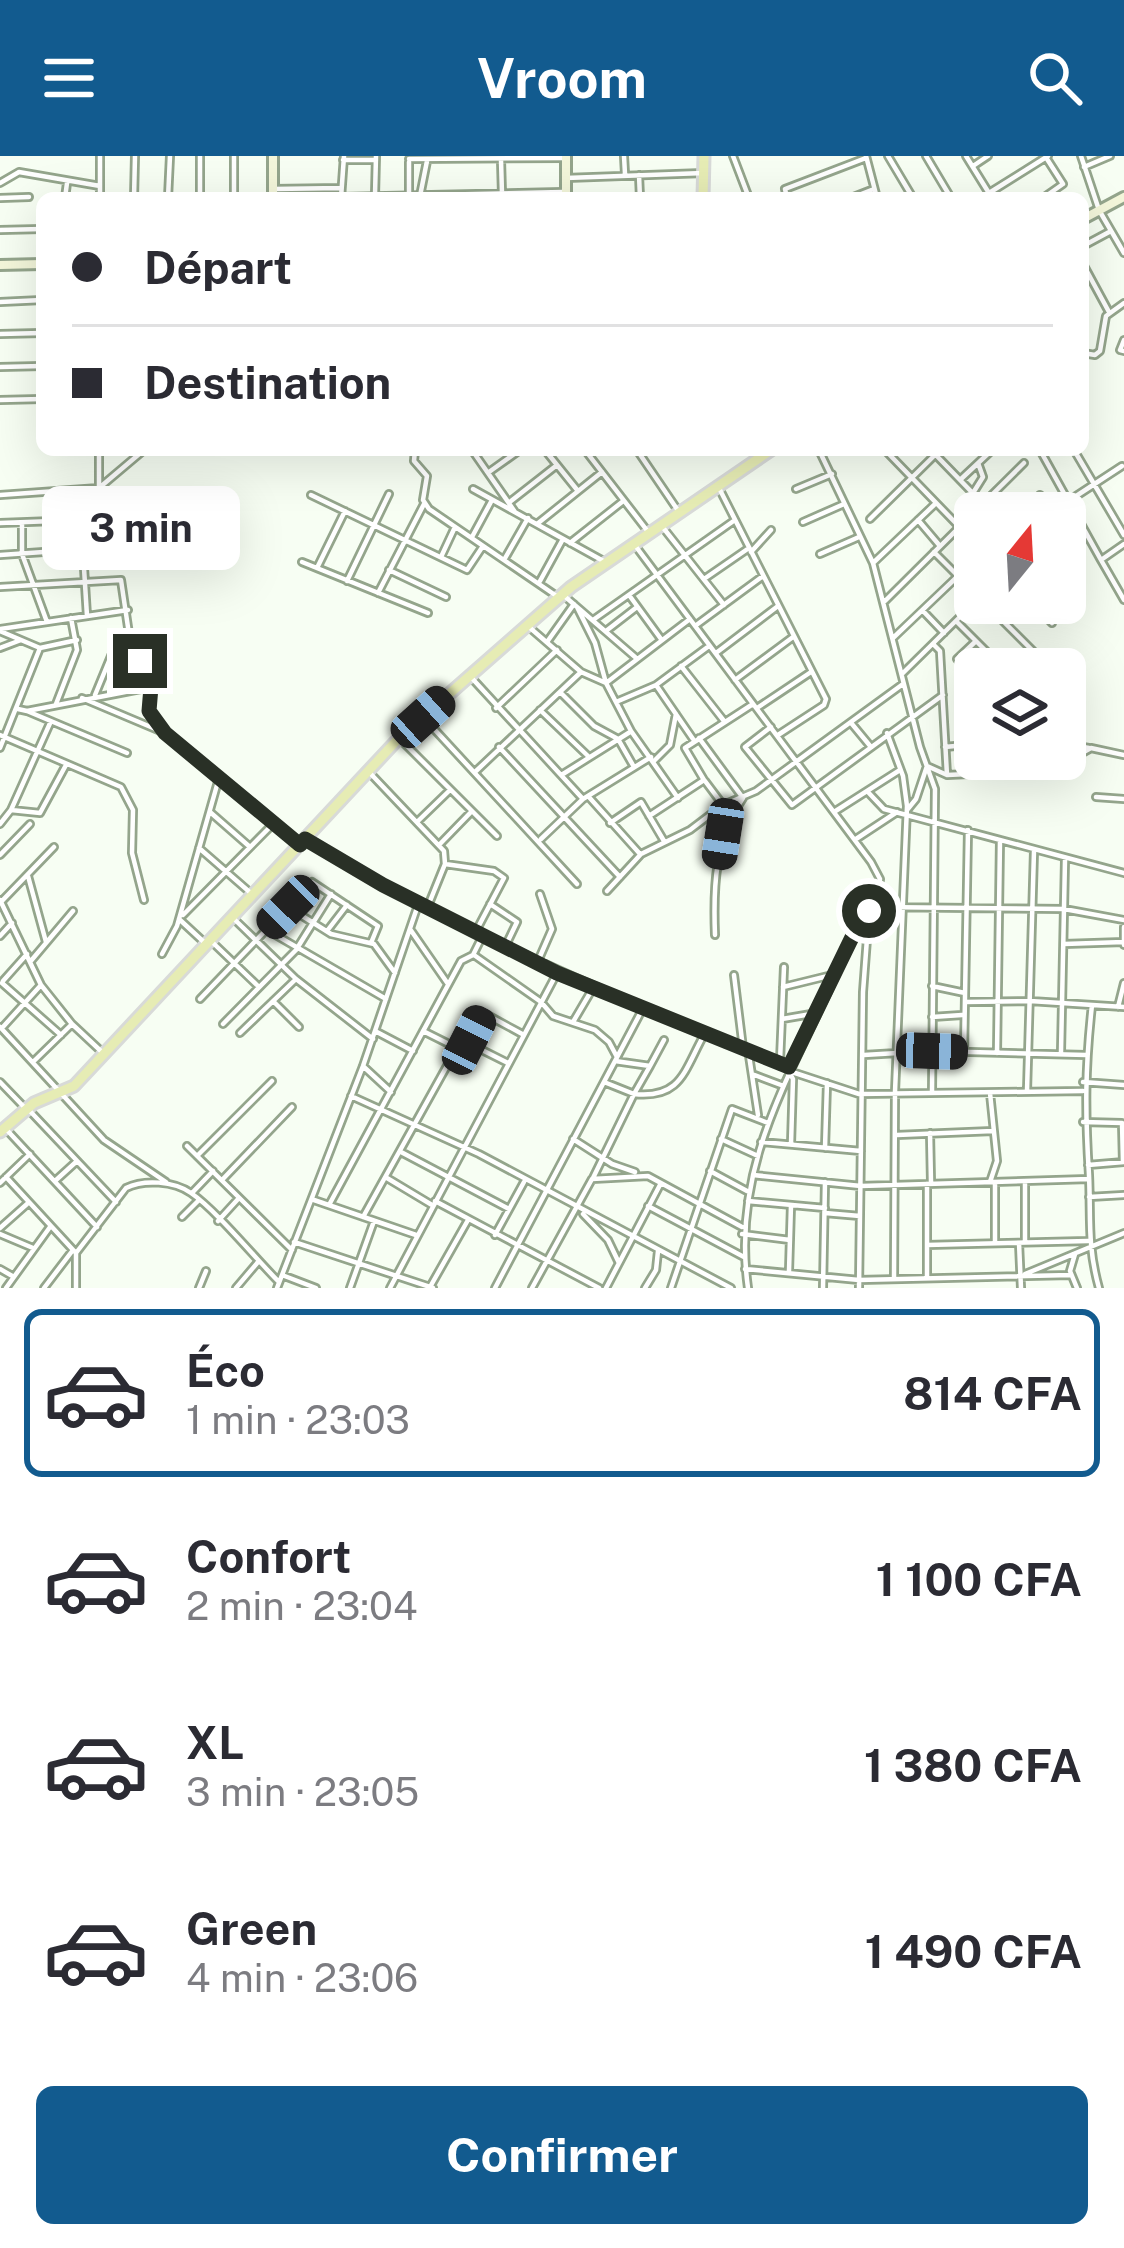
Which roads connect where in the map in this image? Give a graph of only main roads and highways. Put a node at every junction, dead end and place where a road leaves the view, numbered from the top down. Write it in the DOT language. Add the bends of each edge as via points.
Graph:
graph roads {
  1 [pos="704,156"];
  2 [pos="705,192"];
  3 [pos="762,456"];
  4 [pos="2,1131"];
  1 -- 2 [label="main road"];
  3 -- 4 [label="main road" via="526,624 366,770 74,1086 26,1108"];
}
